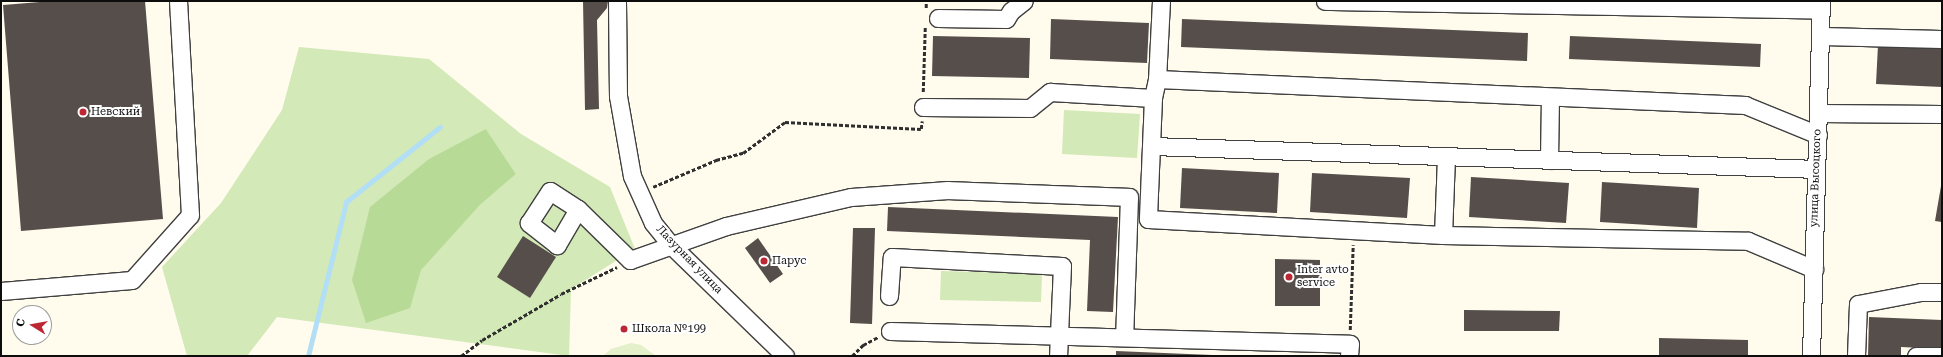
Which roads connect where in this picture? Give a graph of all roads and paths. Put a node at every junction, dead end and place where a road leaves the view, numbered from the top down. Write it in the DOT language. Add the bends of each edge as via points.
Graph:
graph roads {
  1 [pos="178,1"];
  2 [pos="617,1"];
  3 [pos="926,1"];
  4 [pos="1024,1"];
  5 [pos="1161,1"];
  6 [pos="1325,1"];
  7 [pos="1821,6"];
  8 [pos="930,19"];
  9 [pos="1821,36"];
  10 [pos="1942,39"];
  11 [pos="1157,79"];
  12 [pos="1153,98"];
  13 [pos="1550,98"];
  14 [pos="923,107"];
  15 [pos="1818,113"];
  16 [pos="1942,114"];
  17 [pos="1818,135"];
  18 [pos="1152,146"];
  19 [pos="1446,156"];
  20 [pos="1549,160"];
  21 [pos="1816,169"];
  22 [pos="648,189"];
  23 [pos="578,210"];
  24 [pos="1354,230"];
  25 [pos="1443,235"];
  26 [pos="671,245"];
  27 [pos="630,260"];
  28 [pos="1814,269"];
  29 [pos="1,291"];
  30 [pos="1942,292"];
  31 [pos="889,296"];
  32 [pos="890,331"];
  33 [pos="1059,337"];
  34 [pos="1124,337"];
  35 [pos="1350,350"];
  36 [pos="461,356"];
  37 [pos="785,356"];
  38 [pos="1058,356"];
  39 [pos="1811,356"];
  40 [pos="1856,356"];
  41 [pos="1916,356"];
  42 [pos="1942,356"];
  1 -- 29 [label="street" via="190,215 132,280"];
  2 -- 26 [label="street, Лазурная улица" via="618,96 632,176 653,223"];
  3 -- 8 [label="path"];
  4 -- 8 [label="street" via="1011,11 1006,19"];
  5 -- 11 [label="street"];
  6 -- 7 [label="street"];
  7 -- 9 [label="street, улица Высоцкого"];
  8 -- 14 [label="path"];
  9 -- 10 [label="street"];
  9 -- 15 [label="street, улица Высоцкого"];
  11 -- 12 [label="street"];
  11 -- 13 [label="street"];
  12 -- 14 [label="street" via="1050,92 1030,108"];
  12 -- 18 [label="street"];
  13 -- 17 [label="street" via="1746,105"];
  13 -- 20 [label="street"];
  14 -- 22 [label="path" via="921,129 785,122 743,153 716,160"];
  15 -- 16 [label="street"];
  15 -- 17 [label="street, улица Высоцкого"];
  17 -- 21 [label="street, улица Высоцкого"];
  18 -- 19 [label="street"];
  18 -- 24 [label="street" via="1148,219"];
  19 -- 20 [label="street"];
  19 -- 25 [label="street"];
  20 -- 21 [label="street"];
  21 -- 28 [label="street, улица Высоцкого"];
  23 -- 27 [label="street"];
  24 -- 25 [label="street"];
  24 -- 35 [label="path"];
  25 -- 28 [label="street" via="1748,241"];
  26 -- 27 [label="street"];
  26 -- 34 [label="street" via="726,226 851,197 948,190 1129,197"];
  26 -- 37 [label="street, Лазурная улица"];
  27 -- 36 [label="path" via="561,294 482,340"];
  28 -- 39 [label="street, улица Высоцкого"];
  30 -- 40 [label="street" via="1921,292 1858,304"];
  31 -- 33 [label="street" via="892,257 1062,266"];
  32 -- 33 [label="street"];
  33 -- 34 [label="street"];
  33 -- 38 [label="street"];
  34 -- 35 [label="street"];
  41 -- 42 [label="street"];
}
